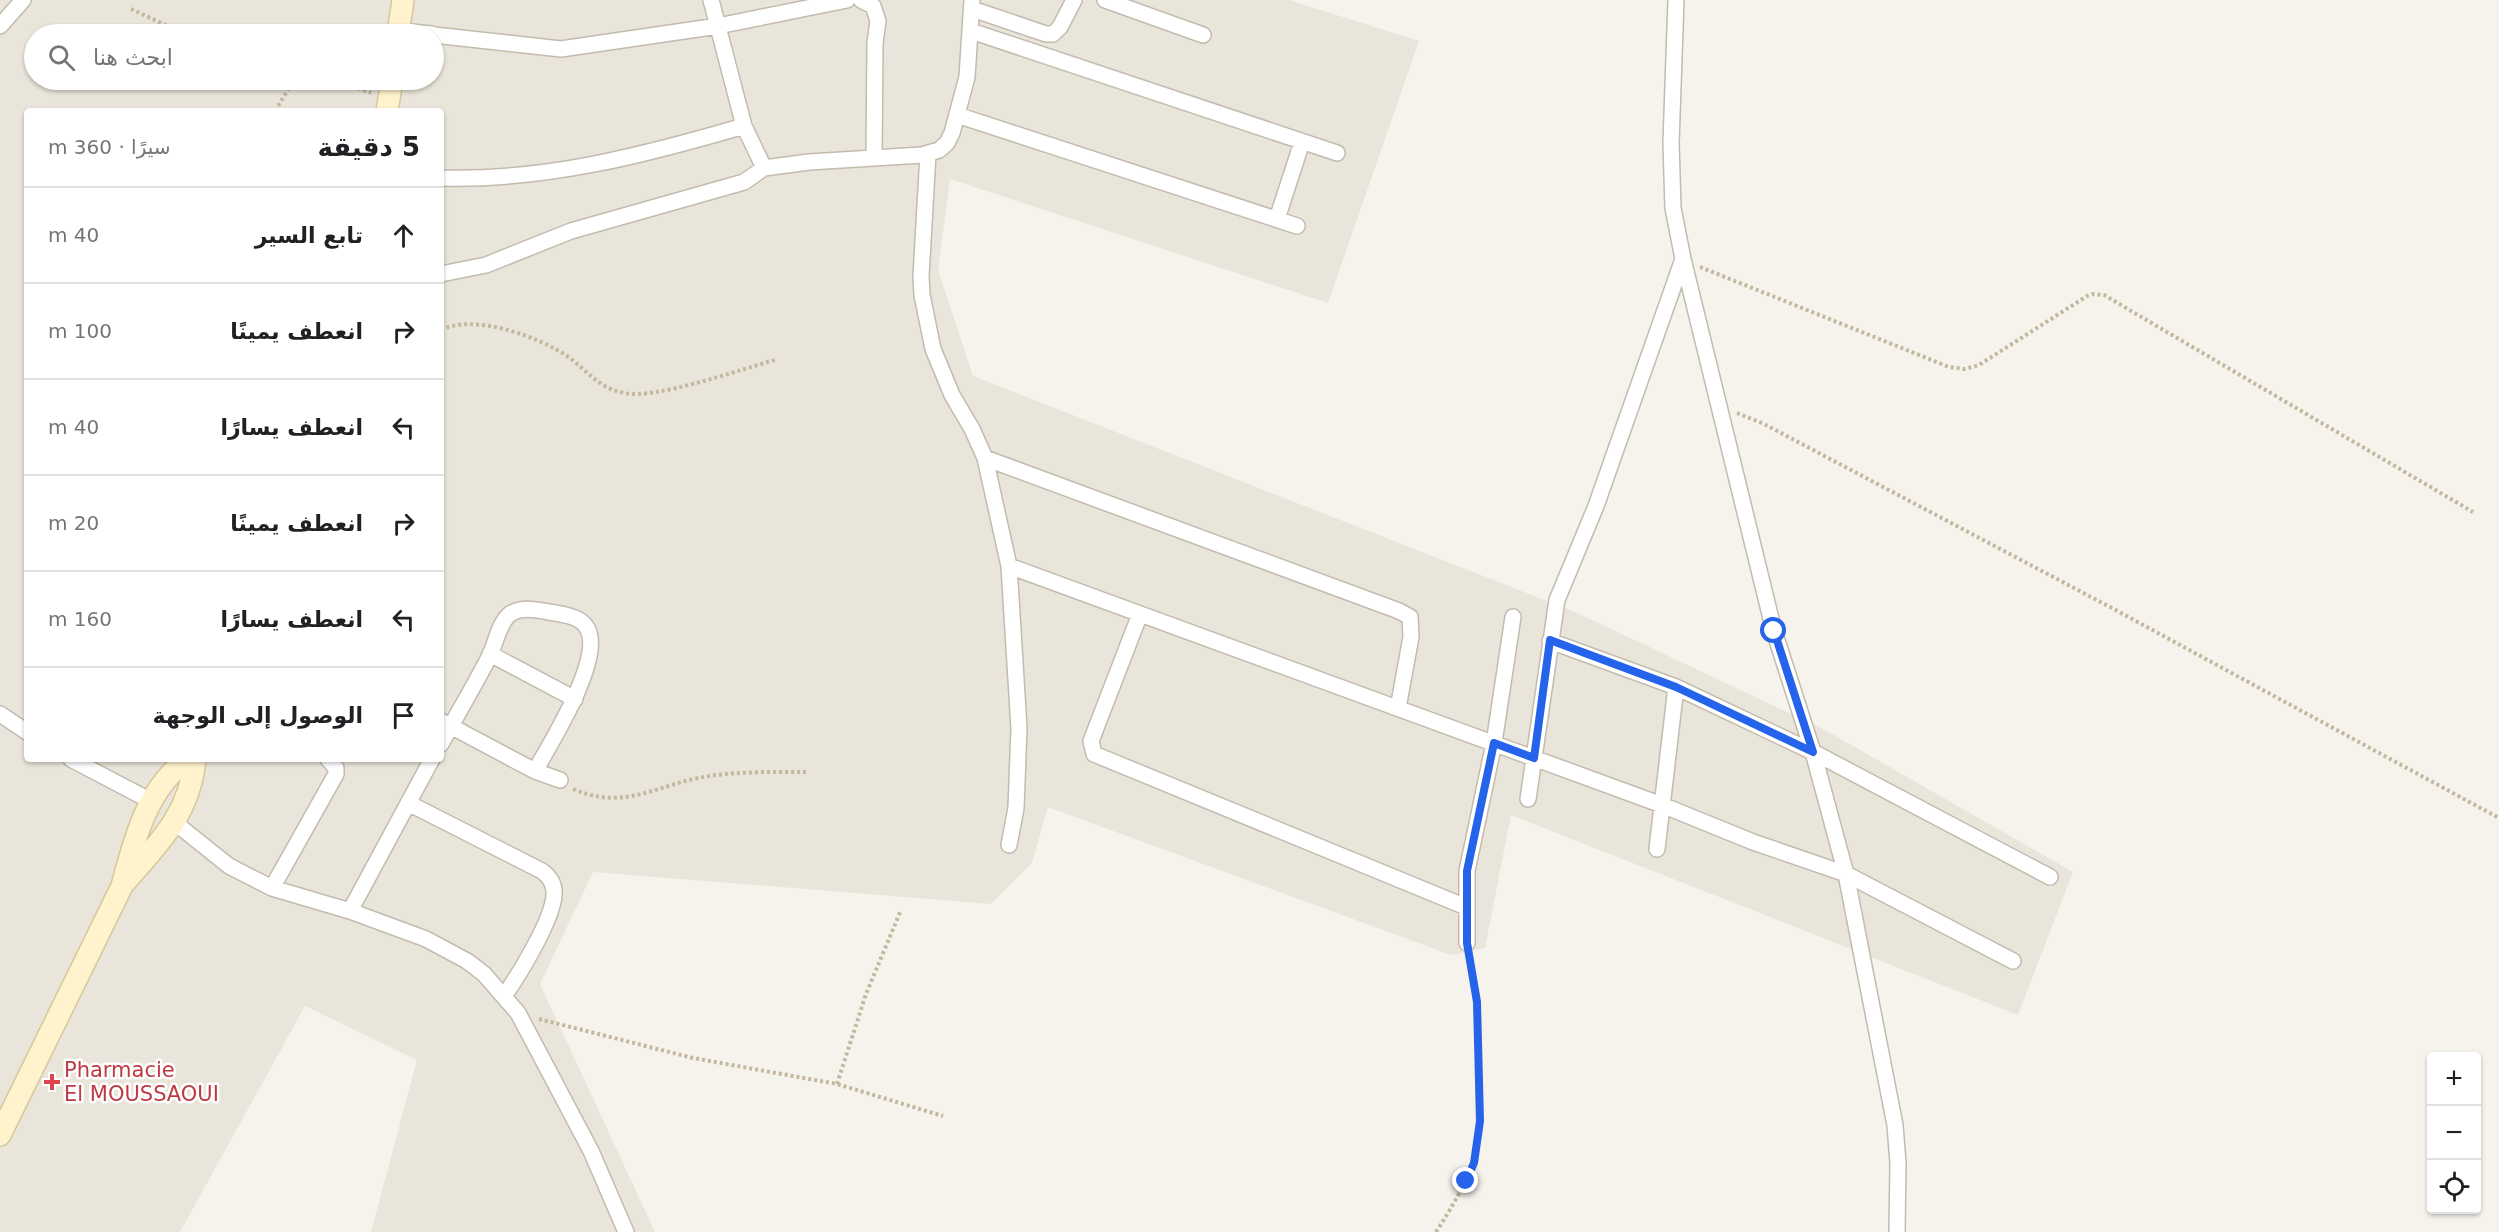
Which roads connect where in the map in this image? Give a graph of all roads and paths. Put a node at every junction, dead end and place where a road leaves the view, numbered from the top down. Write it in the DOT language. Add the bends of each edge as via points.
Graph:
graph roads {
  1 [pos="23,0"];
  2 [pos="404,0"];
  3 [pos="711,0"];
  4 [pos="847,0"];
  5 [pos="861,0"];
  6 [pos="1074,0"];
  7 [pos="1105,0"];
  8 [pos="1676,0"];
  9 [pos="972,5"];
  10 [pos="131,9"];
  11 [pos="163,24"];
  12 [pos="400,24"];
  13 [pos="0,26"];
  14 [pos="718,26"];
  15 [pos="971,31"];
  16 [pos="1203,35"];
  17 [pos="444,36"];
  18 [pos="288,90"];
  19 [pos="367,90"];
  20 [pos="389,97"];
  21 [pos="277,108"];
  22 [pos="957,116"];
  23 [pos="744,126"];
  24 [pos="1302,142"];
  25 [pos="1337,153"];
  26 [pos="928,154"];
  27 [pos="874,157"];
  28 [pos="764,168"];
  29 [pos="444,178"];
  30 [pos="1277,219"];
  31 [pos="1297,226"];
  32 [pos="1683,260"];
  33 [pos="444,273"];
  34 [pos="444,329"];
  35 [pos="776,360"];
  36 [pos="1719,409"];
  37 [pos="985,458"];
  38 [pos="2473,512"];
  39 [pos="1009,567"];
  40 [pos="1140,614"];
  41 [pos="1513,616"];
  42 [pos="1550,640"];
  43 [pos="490,654"];
  44 [pos="1676,687"];
  45 [pos="575,699"];
  46 [pos="1398,708"];
  47 [pos="0,714"];
  48 [pos="446,724"];
  49 [pos="24,730"];
  50 [pos="1494,743"];
  51 [pos="1813,752"];
  52 [pos="1534,758"];
  53 [pos="77,762"];
  54 [pos="185,762"];
  55 [pos="194,762"];
  56 [pos="331,762"];
  57 [pos="430,762"];
  58 [pos="535,771"];
  59 [pos="808,772"];
  60 [pos="560,780"];
  61 [pos="1528,799"];
  62 [pos="151,801"];
  63 [pos="408,803"];
  64 [pos="1662,805"];
  65 [pos="2499,818"];
  66 [pos="174,822"];
  67 [pos="1009,845"];
  68 [pos="1657,849"];
  69 [pos="1846,874"];
  70 [pos="2050,877"];
  71 [pos="122,886"];
  72 [pos="272,888"];
  73 [pos="1466,907"];
  74 [pos="901,910"];
  75 [pos="350,911"];
  76 [pos="1467,943"];
  77 [pos="2013,961"];
  78 [pos="504,996"];
  79 [pos="518,1013"];
  80 [pos="837,1084"];
  81 [pos="943,1116"];
  82 [pos="0,1136"];
  83 [pos="626,1232"];
  84 [pos="1437,1232"];
  85 [pos="1897,1232"];
  1 -- 13 [label="street"];
  2 -- 12 [label="street"];
  3 -- 14 [label="street"];
  4 -- 14 [label="street"];
  5 -- 27 [label="street" via="873,6 878,21"];
  6 -- 9 [label="street" via="1053,34"];
  7 -- 16 [label="street"];
  8 -- 32 [label="street" via="1671,142 1674,208"];
  9 -- 15 [label="street"];
  10 -- 11 [label="path"];
  14 -- 17 [label="street" via="561,49"];
  14 -- 23 [label="street"];
  15 -- 22 [label="street" via="967,77"];
  15 -- 24 [label="street"];
  18 -- 21 [label="path"];
  19 -- 20 [label="path"];
  22 -- 26 [label="street" via="947,143"];
  22 -- 30 [label="street"];
  23 -- 28 [label="street"];
  23 -- 29 [label="street" via="588,166 502,178"];
  24 -- 25 [label="street"];
  24 -- 30 [label="street"];
  26 -- 27 [label="street"];
  26 -- 37 [label="street" via="922,295 942,373"];
  27 -- 28 [label="street"];
  28 -- 33 [label="street" via="744,182 571,231 486,265"];
  30 -- 31 [label="street"];
  32 -- 36 [label="street"];
  32 -- 38 [label="path" via="1958,369 1972,367 2005,350 2087,296 2104,295"];
  32 -- 42 [label="street" via="1596,506 1557,600"];
  34 -- 35 [label="path" via="476,325 540,341 564,354 603,386 633,394 656,392"];
  36 -- 51 [label="street" via="1774,631"];
  36 -- 65 [label="path" via="1764,424"];
  37 -- 39 [label="street"];
  37 -- 46 [label="street" via="1399,610 1410,617 1412,637"];
  39 -- 40 [label="street"];
  39 -- 67 [label="street" via="1019,728 1016,808"];
  40 -- 46 [label="street"];
  40 -- 73 [label="street" via="1090,741 1094,754"];
  41 -- 50 [label="street"];
  42 -- 44 [label="street"];
  42 -- 52 [label="street"];
  43 -- 45 [label="street"];
  43 -- 45 [label="street" via="505,620 516,611 543,611 578,620 589,631 590,645"];
  43 -- 48 [label="street"];
  44 -- 51 [label="street"];
  44 -- 64 [label="street"];
  45 -- 58 [label="street"];
  46 -- 50 [label="street"];
  47 -- 49 [label="street"];
  48 -- 58 [label="street"];
  50 -- 52 [label="street"];
  50 -- 73 [label="street" via="1467,871"];
  51 -- 69 [label="street"];
  51 -- 70 [label="street"];
  52 -- 61 [label="street"];
  52 -- 64 [label="street"];
  53 -- 62 [label="street"];
  54 -- 62 [label="street"];
  55 -- 66 [label="street" via="189,795"];
  56 -- 72 [label="street" via="336,774"];
  57 -- 63 [label="street"];
  58 -- 60 [label="street"];
  59 -- 60 [label="path" via="698,778 624,799 591,796"];
  62 -- 71 [label="street"];
  63 -- 75 [label="street"];
  63 -- 78 [label="street" via="542,871 552,882 554,898 545,921 530,955"];
  64 -- 68 [label="street"];
  64 -- 69 [label="street"];
  66 -- 71 [label="street"];
  66 -- 72 [label="street" via="229,866"];
  69 -- 77 [label="street"];
  69 -- 85 [label="street" via="1895,1125"];
  71 -- 82 [label="street"];
  72 -- 75 [label="street"];
  73 -- 76 [label="street"];
  74 -- 80 [label="path" via="866,994"];
  75 -- 78 [label="street" via="448,950 484,974"];
  76 -- 84 [label="path" via="1477,1002 1478,1143 1466,1181"];
  78 -- 79 [label="street"];
  79 -- 80 [label="path" via="693,1058"];
  79 -- 83 [label="street" via="591,1151"];
  80 -- 81 [label="path"];
}
